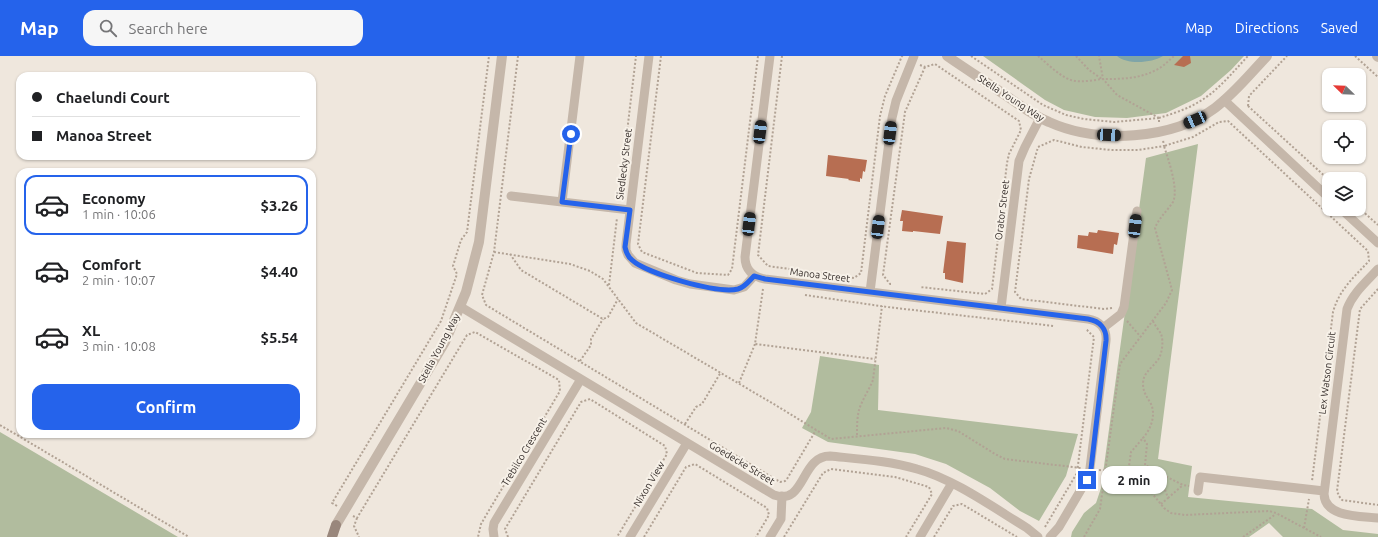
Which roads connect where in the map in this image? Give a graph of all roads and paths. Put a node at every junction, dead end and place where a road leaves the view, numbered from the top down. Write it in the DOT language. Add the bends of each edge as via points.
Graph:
graph roads {
  1 [pos="488,56"];
  2 [pos="502,56"];
  3 [pos="518,56"];
  4 [pos="580,56"];
  5 [pos="636,56"];
  6 [pos="649,56"];
  7 [pos="661,56"];
  8 [pos="758,56"];
  9 [pos="770,56"];
  10 [pos="782,56"];
  11 [pos="947,56"];
  12 [pos="971,56"];
  13 [pos="1038,56"];
  14 [pos="1076,56"];
  15 [pos="1099,56"];
  16 [pos="1174,56"];
  17 [pos="1248,56"];
  18 [pos="1267,56"];
  19 [pos="1287,56"];
  20 [pos="1355,56"];
  21 [pos="913,59"];
  22 [pos="925,67"];
  23 [pos="1378,77"];
  24 [pos="1103,79"];
  25 [pos="1224,100"];
  26 [pos="1040,118"];
  27 [pos="1159,118"];
  28 [pos="1161,132"];
  29 [pos="1164,146"];
  30 [pos="1322,174"];
  31 [pos="1322,191"];
  32 [pos="511,196"];
  33 [pos="562,202"];
  34 [pos="618,209"];
  35 [pos="630,210"];
  36 [pos="1137,211"];
  37 [pos="1366,214"];
  38 [pos="1348,216"];
  39 [pos="1378,225"];
  40 [pos="1378,244"];
  41 [pos="494,252"];
  42 [pos="510,254"];
  43 [pos="1378,269"];
  44 [pos="754,276"];
  45 [pos="765,279"];
  46 [pos="898,285"];
  47 [pos="608,286"];
  48 [pos="914,286"];
  49 [pos="1378,289"];
  50 [pos="870,292"];
  51 [pos="803,295"];
  52 [pos="618,299"];
  53 [pos="882,306"];
  54 [pos="461,307"];
  55 [pos="1001,308"];
  56 [pos="1121,314"];
  57 [pos="603,319"];
  58 [pos="1153,321"];
  59 [pos="1056,326"];
  60 [pos="1103,328"];
  61 [pos="1079,329"];
  62 [pos="1140,336"];
  63 [pos="755,344"];
  64 [pos="875,359"];
  65 [pos="580,361"];
  66 [pos="721,372"];
  67 [pos="581,379"];
  68 [pos="739,383"];
  69 [pos="685,424"];
  70 [pos="0,425"];
  71 [pos="816,430"];
  72 [pos="16,434"];
  73 [pos="857,435"];
  74 [pos="22,438"];
  75 [pos="1143,438"];
  76 [pos="686,443"];
  77 [pos="1078,467"];
  78 [pos="1091,469"];
  79 [pos="1106,471"];
  80 [pos="1128,473"];
  81 [pos="1159,474"];
  82 [pos="952,483"];
  83 [pos="1183,485"];
  84 [pos="1198,489"];
  85 [pos="1311,490"];
  86 [pos="1324,491"];
  87 [pos="782,496"];
  88 [pos="1168,498"];
  89 [pos="1160,504"];
  90 [pos="1378,505"];
  91 [pos="344,510"];
  92 [pos="1276,514"];
  93 [pos="356,518"];
  94 [pos="1378,518"];
  95 [pos="336,525"];
  96 [pos="1304,528"];
  97 [pos="1040,534"];
  98 [pos="189,537"];
  99 [pos="332,537"];
  100 [pos="359,537"];
  101 [pos="478,537"];
  102 [pos="494,537"];
  103 [pos="508,537"];
  104 [pos="617,537"];
  105 [pos="630,537"];
  106 [pos="644,537"];
  107 [pos="756,537"];
  108 [pos="770,537"];
  109 [pos="784,537"];
  110 [pos="906,537"];
  111 [pos="920,537"];
  112 [pos="934,537"];
  113 [pos="1017,537"];
  114 [pos="1050,537"];
  115 [pos="1084,537"];
  116 [pos="1243,537"];
  117 [pos="1321,537"];
  1 -- 91 [label="path" via="467,232 461,240 453,266 457,274 441,321 332,503"];
  2 -- 54 [label="street, Stella Young Way" via="479,242"];
  3 -- 41 [label="path"];
  4 -- 33 [label="street"];
  5 -- 34 [label="path"];
  6 -- 35 [label="street, Siedlecky Street"];
  7 -- 8 [label="path" via="638,244 642,252 697,273 728,275 732,269"];
  9 -- 44 [label="street" via="745,257 746,266"];
  10 -- 21 [label="path" via="758,255 768,266 854,278 861,273 880,116 885,96 902,56"];
  11 -- 26 [label="street, Stella Young Way"];
  12 -- 27 [label="path" via="1043,105 1066,115 1114,122"];
  13 -- 24 [label="path" via="1072,80"];
  14 -- 24 [label="path" via="1089,70"];
  15 -- 24 [label="path"];
  16 -- 24 [label="path" via="1157,70 1141,76 1122,80"];
  17 -- 27 [label="path" via="1208,96 1187,108"];
  18 -- 25 [label="street, Stella Young Way"];
  19 -- 30 [label="path" via="1249,96 1248,106"];
  20 -- 23 [label="path"];
  21 -- 22 [label="path"];
  21 -- 50 [label="street" via="892,118"];
  22 -- 46 [label="path" via="905,112 883,275 890,284"];
  22 -- 48 [label="path" via="935,64 1019,121 1021,130 1007,163 992,289 985,294"];
  24 -- 27 [label="path" via="1116,95"];
  25 -- 28 [label="street, Stella Young Way" via="1195,120"];
  25 -- 31 [label="street"];
  26 -- 28 [label="street, Stella Young Way" via="1067,129 1087,133 1134,135"];
  26 -- 55 [label="street, Orator Street" via="1020,161"];
  27 -- 28 [label="path"];
  28 -- 29 [label="path"];
  29 -- 56 [label="path" via="1138,150 1111,150 1082,147 1054,140 1038,147 1029,179 1015,292 1021,299 1104,309 1115,307"];
  29 -- 58 [label="path" via="1175,192 1172,203 1155,228 1172,290 1166,304"];
  29 -- 85 [label="path" via="1193,137 1219,122 1228,121 1368,252 1369,261 1343,289 1334,308"];
  32 -- 33 [label="street"];
  33 -- 34 [label="street"];
  34 -- 35 [label="street"];
  34 -- 47 [label="path"];
  35 -- 44 [label="street, Siedlecky Street" via="626,250 638,265 683,282 731,290 744,287"];
  36 -- 56 [label="street" via="1125,303"];
  37 -- 39 [label="path"];
  38 -- 40 [label="street"];
  41 -- 42 [label="path"];
  41 -- 65 [label="path" via="482,295 486,305"];
  42 -- 47 [label="path" via="590,270"];
  42 -- 57 [label="path" via="521,270"];
  43 -- 86 [label="street, Lex Watson Circuit" via="1352,298 1347,309"];
  44 -- 45 [label="street, Manoa Street"];
  45 -- 50 [label="street, Manoa Street"];
  45 -- 63 [label="path"];
  47 -- 52 [label="path"];
  49 -- 90 [label="path" via="1360,309 1337,491 1342,500"];
  50 -- 55 [label="street, Manoa Street"];
  51 -- 53 [label="path"];
  52 -- 57 [label="path" via="608,317"];
  52 -- 66 [label="path" via="636,323"];
  53 -- 59 [label="path"];
  53 -- 64 [label="path"];
  54 -- 67 [label="street, Goedecke Street"];
  54 -- 91 [label="street, Stella Young Way" via="445,342"];
  55 -- 60 [label="street, Manoa Street" via="1088,319 1097,322"];
  56 -- 60 [label="street"];
  56 -- 62 [label="path"];
  57 -- 65 [label="path"];
  58 -- 62 [label="path"];
  58 -- 75 [label="path" via="1162,339 1160,358 1146,373 1143,382 1144,392 1153,414 1150,428"];
  60 -- 78 [label="street" via="1106,341"];
  61 -- 77 [label="path" via="1087,330 1094,337"];
  62 -- 79 [label="path" via="1120,364"];
  63 -- 64 [label="path"];
  63 -- 68 [label="path"];
  64 -- 73 [label="path" via="873,380 859,408"];
  65 -- 69 [label="path"];
  66 -- 68 [label="path"];
  66 -- 69 [label="path" via="702,404 696,407"];
  67 -- 76 [label="street, Goedecke Street"];
  67 -- 102 [label="street, Trebilco Crescent" via="494,523"];
  68 -- 71 [label="path"];
  69 -- 71 [label="path" via="783,483 788,479"];
  70 -- 72 [label="path"];
  71 -- 73 [label="path" via="831,439"];
  73 -- 77 [label="path" via="946,428 958,431 1006,459"];
  74 -- 98 [label="path"];
  75 -- 80 [label="path" via="1131,452"];
  75 -- 81 [label="path" via="1147,444 1145,465"];
  76 -- 87 [label="street, Goedecke Street" via="771,493"];
  76 -- 105 [label="street, Nixon View"];
  77 -- 78 [label="path"];
  77 -- 97 [label="path" via="1077,473"];
  78 -- 79 [label="path"];
  78 -- 114 [label="street" via="1057,531"];
  79 -- 80 [label="path"];
  79 -- 115 [label="path" via="1100,509"];
  80 -- 89 [label="path" via="1144,483"];
  81 -- 83 [label="path"];
  81 -- 88 [label="path"];
  82 -- 87 [label="street, Goedecke Street" via="905,466 827,456 812,463 794,491"];
  82 -- 97 [label="street, Goedecke Street"];
  82 -- 111 [label="street"];
  83 -- 84 [label="path"];
  83 -- 88 [label="path"];
  84 -- 85 [label="street" via="1200,477"];
  85 -- 86 [label="street"];
  85 -- 96 [label="path"];
  86 -- 94 [label="street" via="1326,502 1335,511"];
  87 -- 108 [label="street" via="781,519"];
  88 -- 89 [label="path"];
  89 -- 92 [label="path" via="1167,511 1185,514 1263,510"];
  91 -- 93 [label="path"];
  91 -- 95 [label="street, Stella Young Way"];
  92 -- 96 [label="path"];
  92 -- 116 [label="path"];
  93 -- 100 [label="path" via="354,526"];
  93 -- 101 [label="path" via="467,335 475,332 559,380 560,391 481,524"];
  95 -- 99 [label="main road"];
  96 -- 117 [label="path"];
  103 -- 104 [label="path" via="505,529 581,402 590,400 665,446 667,454"];
  106 -- 107 [label="path" via="686,467 695,464 768,508 769,515"];
  109 -- 110 [label="path" via="823,473 831,469 895,477 929,486 932,494"];
  112 -- 113 [label="path" via="953,506 962,504"];
}
